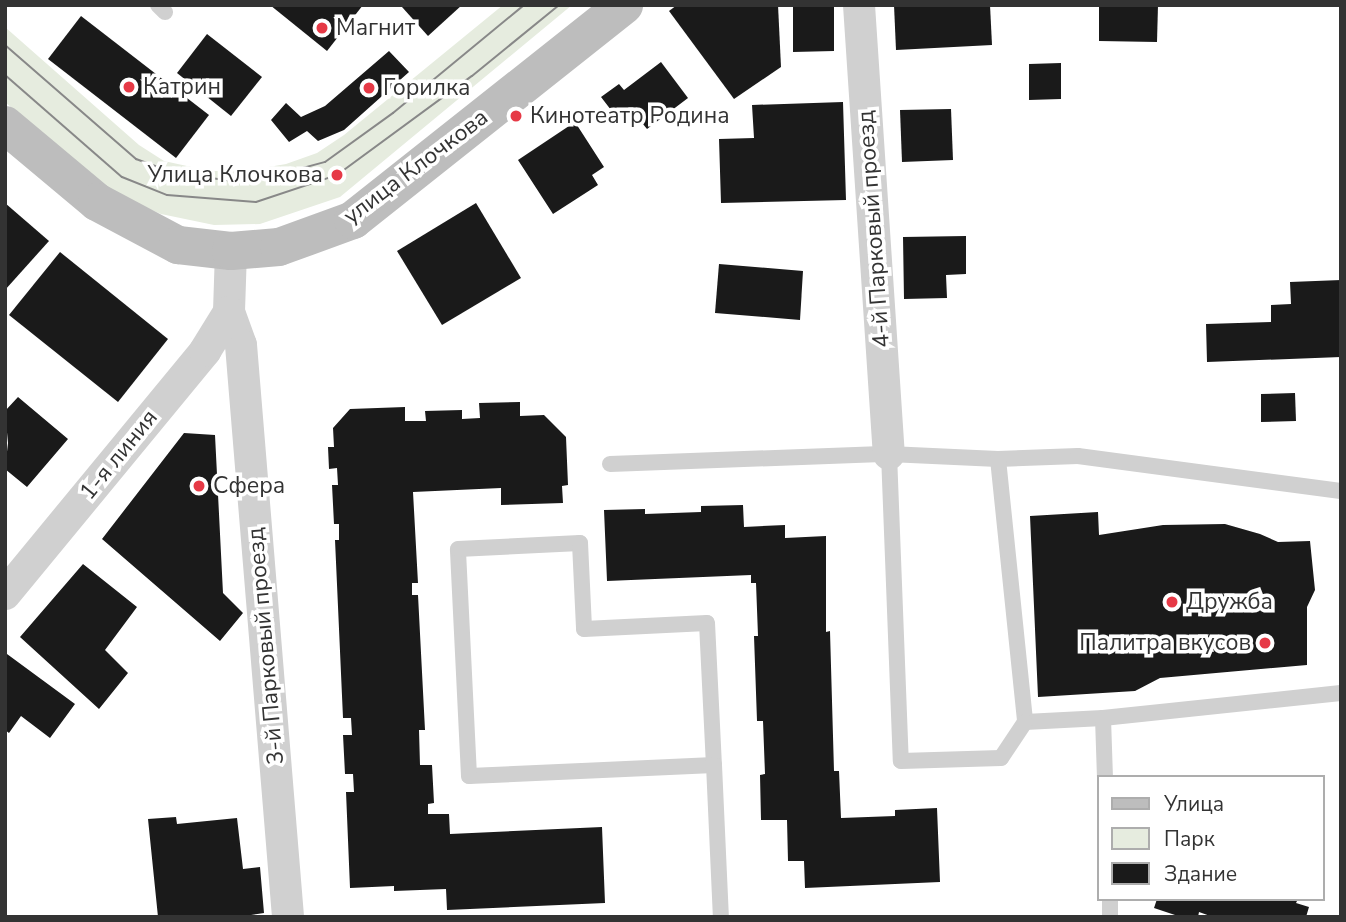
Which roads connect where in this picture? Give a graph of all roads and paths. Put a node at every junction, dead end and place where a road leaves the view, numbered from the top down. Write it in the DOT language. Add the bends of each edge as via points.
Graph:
graph roads {
  1 [pos="624,5"];
  2 [pos="859,5"];
  3 [pos="5,125"];
  4 [pos="231,251"];
  5 [pos="229,312"];
  6 [pos="888,454"];
  7 [pos="998,459"];
  8 [pos="610,464"];
  9 [pos="1341,491"];
  10 [pos="5,594"];
  11 [pos="1341,693"];
  12 [pos="1103,718"];
  13 [pos="1025,722"];
  14 [pos="714,765"];
  15 [pos="1105,775"];
  16 [pos="288,917"];
  17 [pos="721,917"];
  1 -- 4 [label="street, улица Клочкова" via="353,220 279,247"];
  2 -- 6 [label="street, 4-й Парковый проезд"];
  3 -- 4 [label="street, улица Клочкова" via="97,202 178,245"];
  4 -- 5 [label="street, 3-й Парковый проезд"];
  5 -- 10 [label="street, 1-я линия" via="205,351"];
  5 -- 16 [label="street, 3-й Парковый проезд" via="241,345"];
  6 -- 7 [label="lane"];
  6 -- 8 [label="lane"];
  6 -- 13 [label="lane" via="901,761 1002,758"];
  7 -- 9 [label="lane" via="1077,456"];
  7 -- 13 [label="lane"];
  11 -- 12 [label="lane"];
  12 -- 13 [label="lane"];
  12 -- 15 [label="lane"];
  14 -- 14 [label="lane" via="707,623 584,629 580,543 458,549 469,776"];
  14 -- 17 [label="lane"];
}
